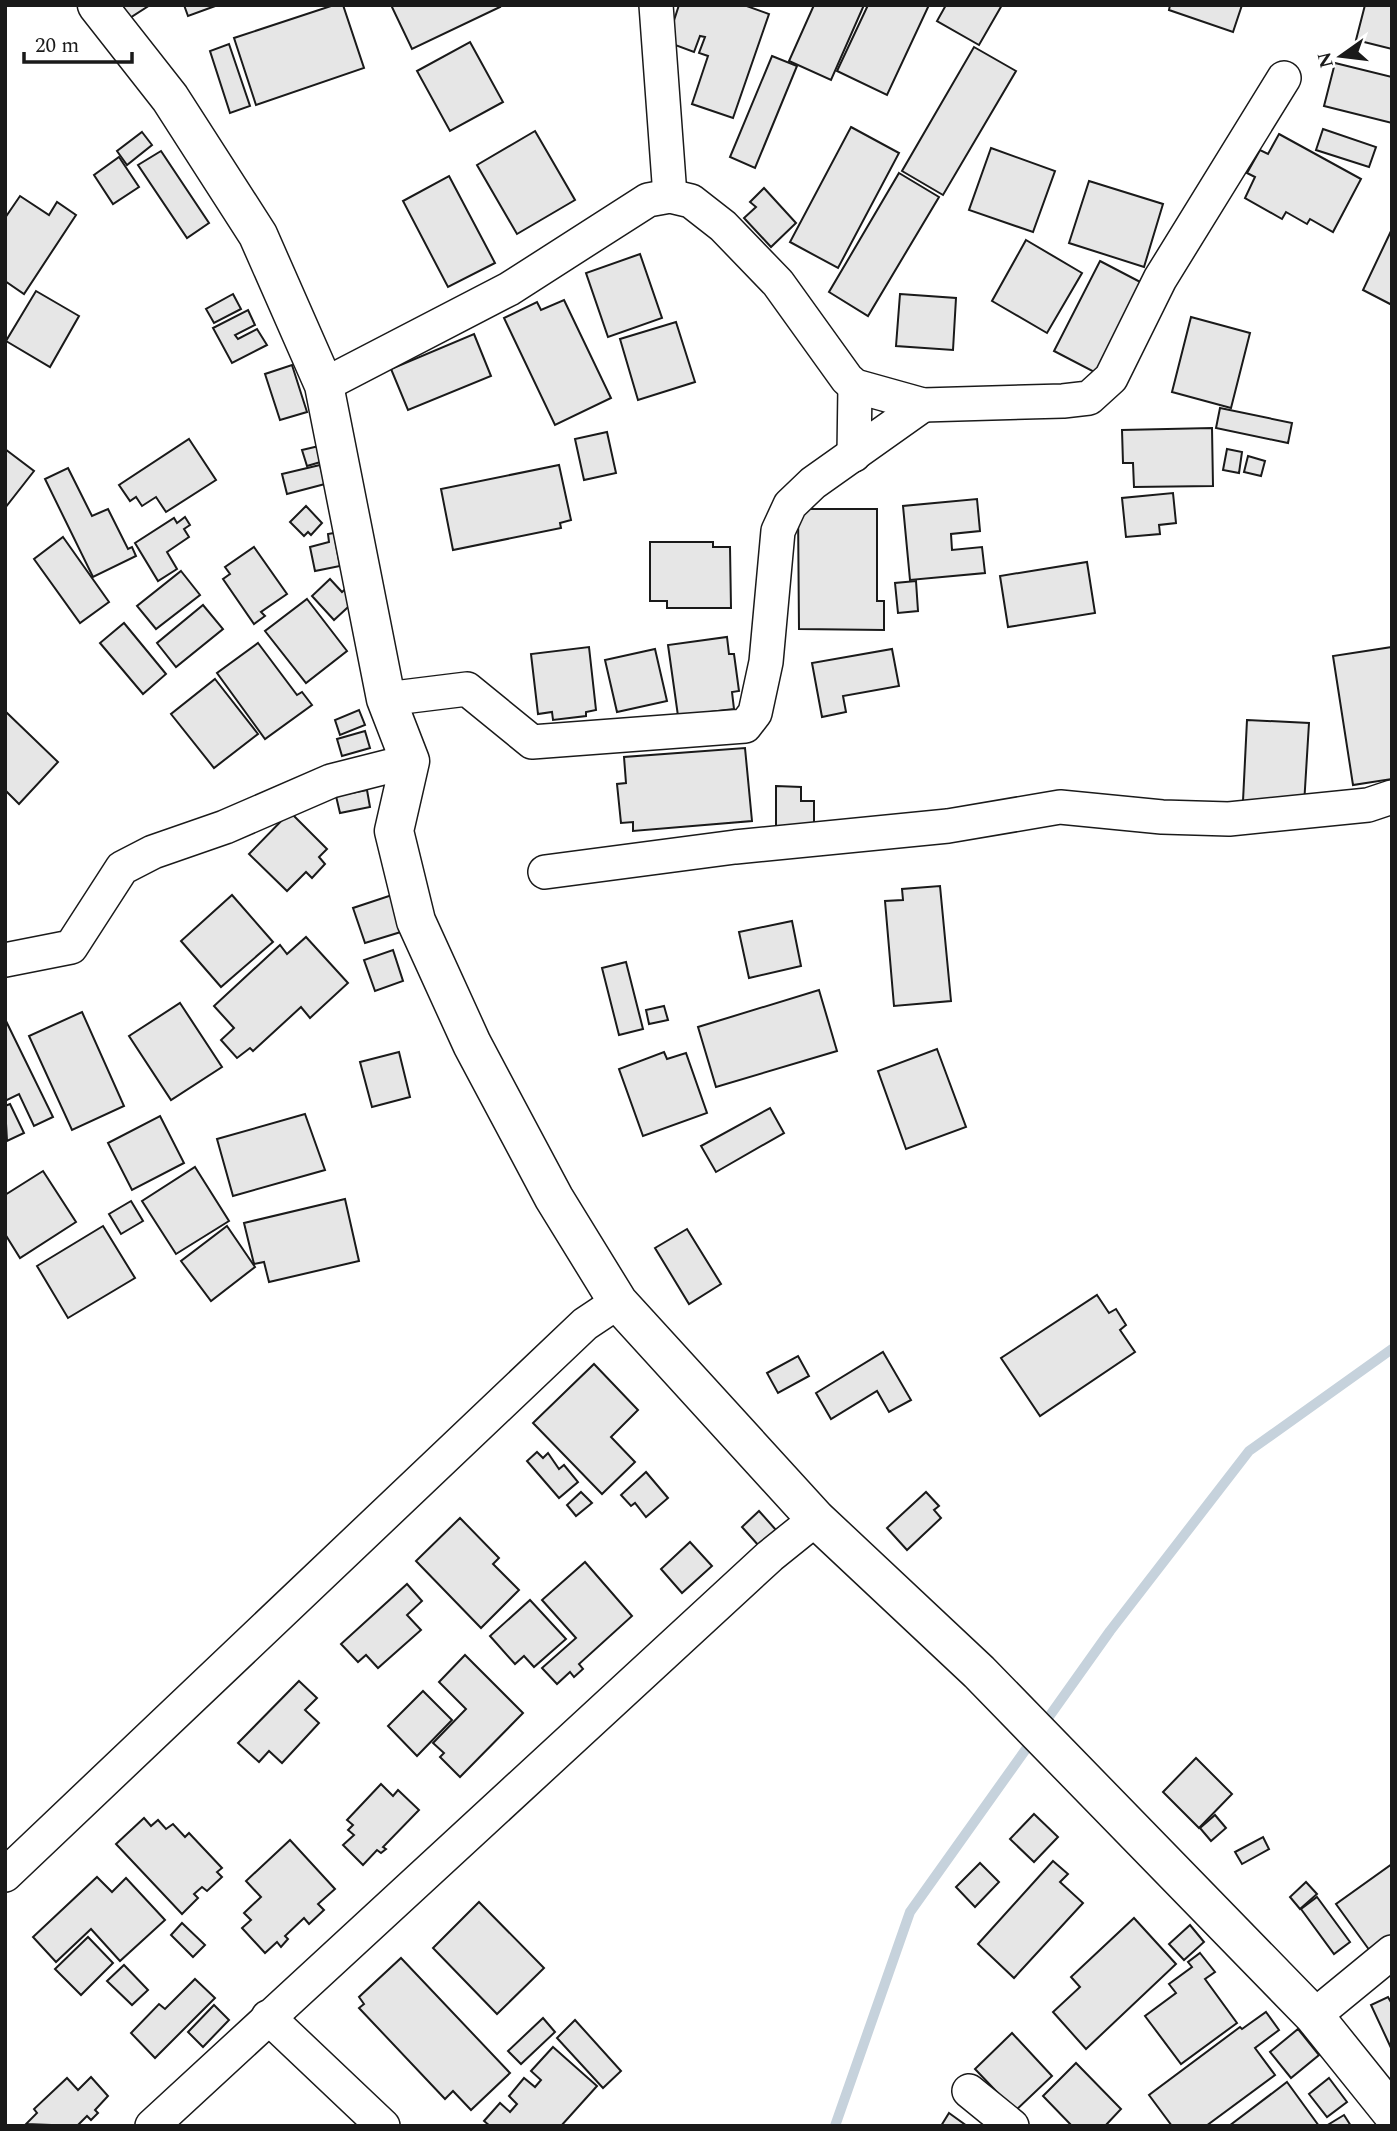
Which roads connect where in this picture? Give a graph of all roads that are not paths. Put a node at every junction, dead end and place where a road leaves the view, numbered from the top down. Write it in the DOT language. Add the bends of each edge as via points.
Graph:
graph roads {
  1 [pos="97,5"];
  2 [pos="656,5"];
  3 [pos="1284,78"];
  4 [pos="670,196"];
  5 [pos="324,385"];
  6 [pos="855,386"];
  7 [pos="923,405"];
  8 [pos="855,455"];
  9 [pos="386,699"];
  10 [pos="410,761"];
  11 [pos="1392,797"];
  12 [pos="545,872"];
  13 [pos="5,960"];
  14 [pos="618,1302"];
  15 [pos="816,1519"];
  16 [pos="5,1875"];
  17 [pos="1392,1952"];
  18 [pos="268,2017"];
  19 [pos="1314,2017"];
  20 [pos="969,2091"];
  21 [pos="1392,2113"];
  22 [pos="152,2126"];
  23 [pos="383,2126"];
  24 [pos="1012,2126"];
  1 -- 5 [label="street" via="170,98 258,235"];
  2 -- 4 [label="street"];
  3 -- 7 [label="street" via="1160,279 1111,378 1088,398"];
  4 -- 5 [label="street" via="648,200 509,289"];
  4 -- 6 [label="street" via="691,201 723,226 778,283"];
  5 -- 9 [label="street"];
  6 -- 7 [label="street"];
  6 -- 8 [label="street"];
  7 -- 8 [label="street"];
  8 -- 9 [label="street" via="790,505 778,530 766,662 755,713 746,726 532,741 467,689"];
  9 -- 10 [label="street"];
  10 -- 13 [label="street" via="331,781 153,852 122,868 71,947"];
  10 -- 14 [label="street" via="394,831 416,921 478,1056 554,1198"];
  11 -- 12 [label="street" via="1368,806 1229,819 1060,807 948,826"];
  14 -- 15 [label="street"];
  14 -- 16 [label="street" via="585,1324"];
  15 -- 18 [label="street" via="760,1565"];
  15 -- 19 [label="street" via="979,1672"];
  17 -- 19 [label="street"];
  18 -- 22 [label="street"];
  18 -- 23 [label="street"];
  19 -- 21 [label="street"];
  20 -- 24 [label="street"];
}
